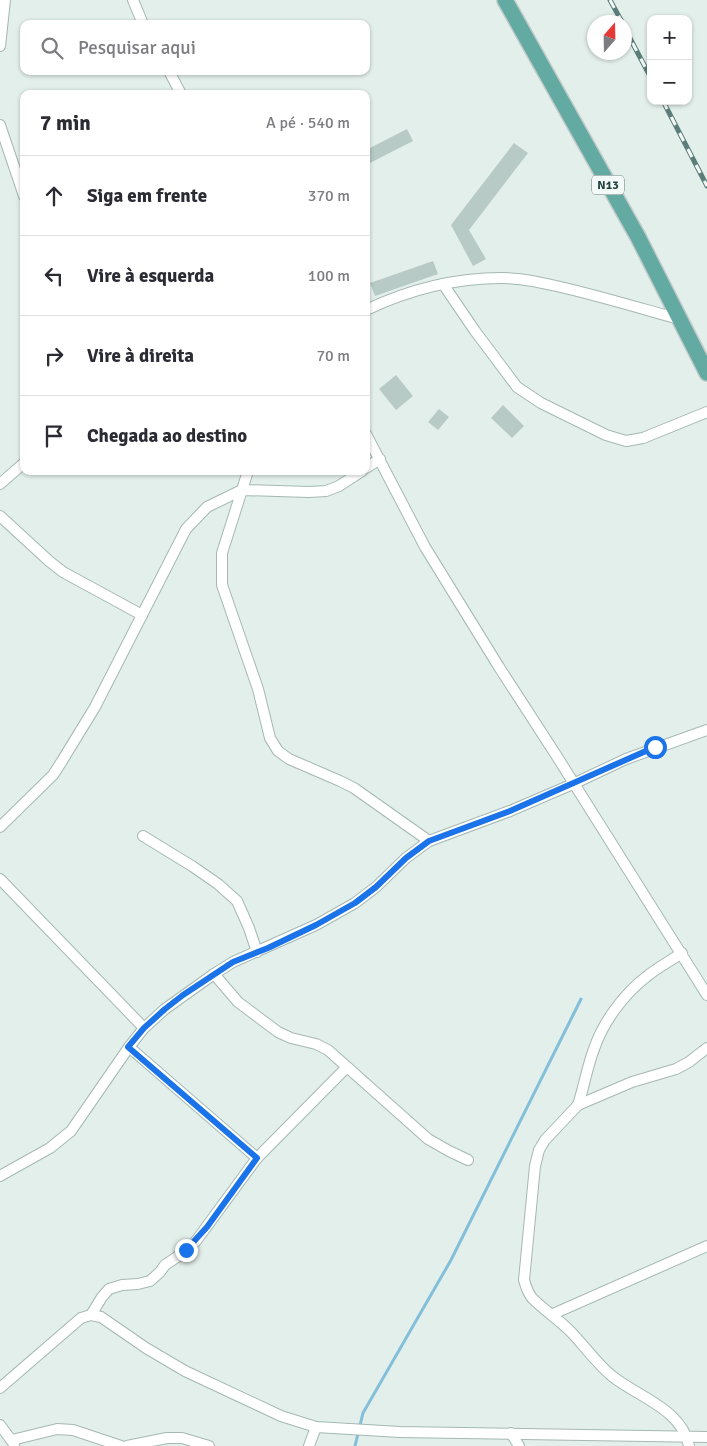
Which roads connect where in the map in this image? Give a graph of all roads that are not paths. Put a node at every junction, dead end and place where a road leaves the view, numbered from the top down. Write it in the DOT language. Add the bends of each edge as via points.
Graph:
graph roads {
  1 [pos="4,0"];
  2 [pos="133,0"];
  3 [pos="504,0"];
  4 [pos="141,20"];
  5 [pos="0,46"];
  6 [pos="171,75"];
  7 [pos="180,90"];
  8 [pos="0,125"];
  9 [pos="20,184"];
  10 [pos="443,284"];
  11 [pos="370,308"];
  12 [pos="679,319"];
  13 [pos="707,374"];
  14 [pos="707,412"];
  15 [pos="370,441"];
  16 [pos="380,459"];
  17 [pos="370,465"];
  18 [pos="20,467"];
  19 [pos="247,475"];
  20 [pos="356,475"];
  21 [pos="0,484"];
  22 [pos="242,490"];
  23 [pos="0,516"];
  24 [pos="142,615"];
  25 [pos="707,730"];
  26 [pos="573,784"];
  27 [pos="0,828"];
  28 [pos="143,836"];
  29 [pos="429,841"];
  30 [pos="0,879"];
  31 [pos="257,952"];
  32 [pos="682,953"];
  33 [pos="214,974"];
  34 [pos="707,995"];
  35 [pos="144,1028"];
  36 [pos="128,1047"];
  37 [pos="707,1048"];
  38 [pos="348,1067"];
  39 [pos="578,1105"];
  40 [pos="257,1158"];
  41 [pos="468,1160"];
  42 [pos="0,1176"];
  43 [pos="707,1246"];
  44 [pos="553,1314"];
  45 [pos="91,1315"];
  46 [pos="0,1388"];
  47 [pos="0,1425"];
  48 [pos="316,1428"];
  49 [pos="511,1433"];
  50 [pos="707,1437"];
  51 [pos="688,1442"];
  52 [pos="14,1443"];
  53 [pos="121,1446"];
  54 [pos="127,1446"];
  55 [pos="209,1446"];
  56 [pos="309,1446"];
  57 [pos="519,1446"];
  1 -- 5 [label="street"];
  2 -- 4 [label="street"];
  3 -- 12 [label="main road, N13" via="638,237"];
  6 -- 7 [label="street"];
  8 -- 9 [label="street"];
  10 -- 11 [label="street"];
  10 -- 12 [label="street" via="503,278 546,284"];
  10 -- 14 [label="street" via="518,387 606,435 626,441 643,438"];
  12 -- 13 [label="main road, N13"];
  15 -- 16 [label="street"];
  16 -- 17 [label="street"];
  16 -- 26 [label="street" via="425,547"];
  18 -- 21 [label="street"];
  19 -- 22 [label="street"];
  20 -- 22 [label="street" via="326,491"];
  22 -- 24 [label="street" via="207,507 186,529"];
  22 -- 29 [label="street" via="222,554 222,585 258,689 270,738 278,751 289,759 347,784"];
  23 -- 24 [label="street" via="63,572"];
  24 -- 27 [label="street" via="96,707 53,775"];
  25 -- 26 [label="street" via="626,759"];
  26 -- 29 [label="street"];
  26 -- 32 [label="street"];
  28 -- 31 [label="street" via="192,866 237,901"];
  29 -- 31 [label="street" via="355,903"];
  30 -- 35 [label="street"];
  31 -- 33 [label="street"];
  32 -- 34 [label="street"];
  32 -- 39 [label="street" via="629,992 607,1023 594,1048"];
  33 -- 35 [label="street"];
  33 -- 38 [label="street" via="238,1002 278,1032 316,1044"];
  35 -- 36 [label="street"];
  36 -- 40 [label="street"];
  36 -- 42 [label="street" via="71,1131 50,1148"];
  37 -- 39 [label="street" via="676,1069 632,1082"];
  38 -- 40 [label="street"];
  38 -- 41 [label="street" via="428,1139"];
  39 -- 44 [label="street" via="545,1140 535,1166 524,1280 532,1297"];
  40 -- 45 [label="street" via="207,1227 186,1250 150,1280 110,1290"];
  43 -- 44 [label="street"];
  44 -- 51 [label="street" via="613,1377 672,1416 683,1429"];
  45 -- 46 [label="street" via="81,1318"];
  45 -- 48 [label="street" via="102,1317 185,1371 281,1416"];
  47 -- 52 [label="street"];
  48 -- 49 [label="street"];
  48 -- 56 [label="street"];
  49 -- 51 [label="street"];
  49 -- 57 [label="street"];
  50 -- 51 [label="street"];
  52 -- 53 [label="street" via="42,1432 73,1430"];
  54 -- 55 [label="street" via="167,1438 182,1438"];
}
